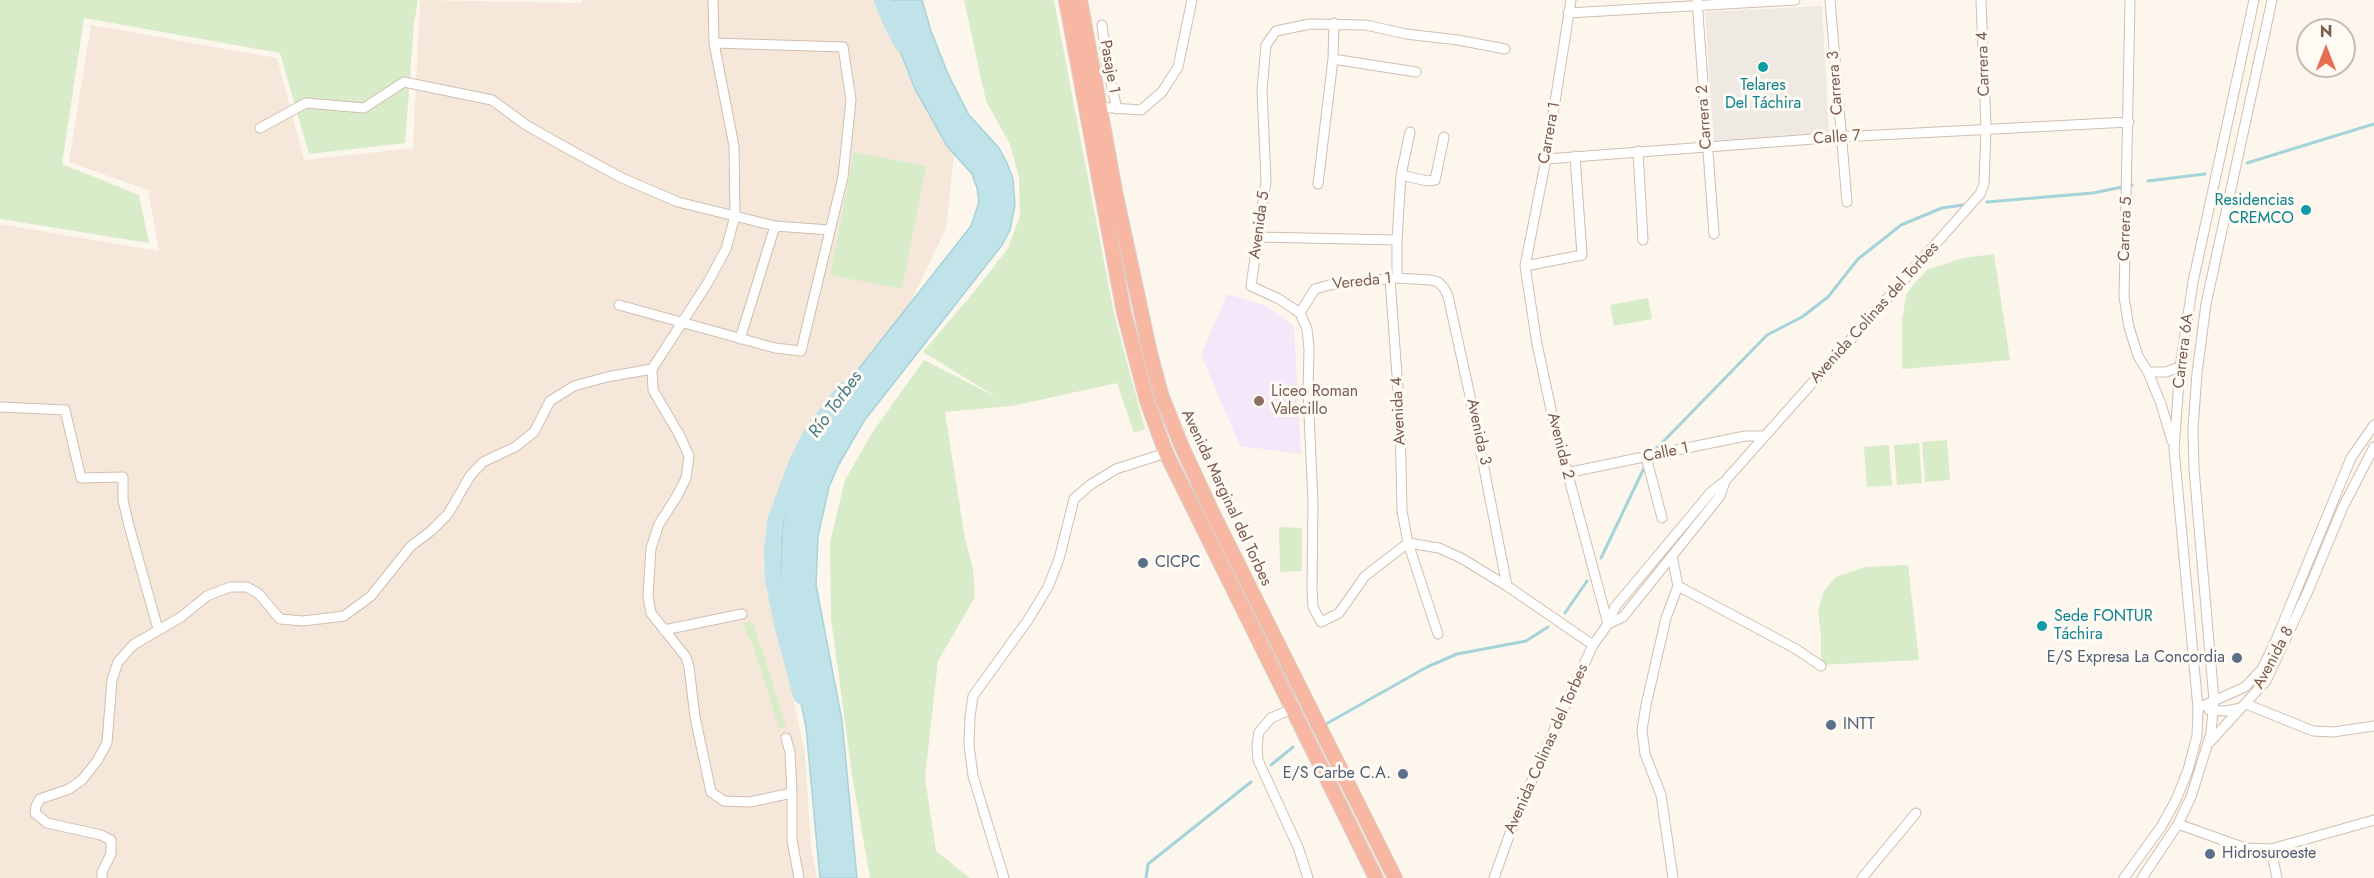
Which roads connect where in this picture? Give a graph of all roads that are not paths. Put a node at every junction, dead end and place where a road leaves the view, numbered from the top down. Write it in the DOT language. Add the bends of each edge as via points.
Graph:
graph roads {
  1 [pos="713,0"];
  2 [pos="1066,0"];
  3 [pos="1080,0"];
  4 [pos="1184,0"];
  5 [pos="1192,0"];
  6 [pos="1571,0"];
  7 [pos="1795,0"];
  8 [pos="1830,0"];
  9 [pos="1981,0"];
  10 [pos="2130,0"];
  11 [pos="2254,0"];
  12 [pos="2272,0"];
  13 [pos="1697,3"];
  14 [pos="1568,13"];
  15 [pos="1334,23"];
  16 [pos="1102,25"];
  17 [pos="714,43"];
  18 [pos="1505,49"];
  19 [pos="1334,59"];
  20 [pos="1416,72"];
  21 [pos="1098,107"];
  22 [pos="1117,109"];
  23 [pos="2129,122"];
  24 [pos="260,128"];
  25 [pos="1986,128"];
  26 [pos="1410,132"];
  27 [pos="1444,137"];
  28 [pos="1840,137"];
  29 [pos="1708,147"];
  30 [pos="1638,151"];
  31 [pos="1575,156"];
  32 [pos="1546,159"];
  33 [pos="1401,175"];
  34 [pos="1318,184"];
  35 [pos="1847,202"];
  36 [pos="735,216"];
  37 [pos="775,226"];
  38 [pos="830,230"];
  39 [pos="1714,234"];
  40 [pos="1258,237"];
  41 [pos="1397,240"];
  42 [pos="1643,240"];
  43 [pos="1525,266"];
  44 [pos="1394,278"];
  45 [pos="1438,282"];
  46 [pos="619,305"];
  47 [pos="1300,314"];
  48 [pos="681,324"];
  49 [pos="740,339"];
  50 [pos="2180,367"];
  51 [pos="652,369"];
  52 [pos="2148,372"];
  53 [pos="0,407"];
  54 [pos="2374,424"];
  55 [pos="1765,436"];
  56 [pos="2374,447"];
  57 [pos="2174,449"];
  58 [pos="1166,453"];
  59 [pos="1646,457"];
  60 [pos="1566,473"];
  61 [pos="1725,481"];
  62 [pos="1662,518"];
  63 [pos="1408,543"];
  64 [pos="1672,556"];
  65 [pos="1507,586"];
  66 [pos="1678,586"];
  67 [pos="741,614"];
  68 [pos="1608,624"];
  69 [pos="158,629"];
  70 [pos="664,630"];
  71 [pos="1438,634"];
  72 [pos="1593,645"];
  73 [pos="1821,666"];
  74 [pos="2214,700"];
  75 [pos="1306,702"];
  76 [pos="2243,706"];
  77 [pos="2198,708"];
  78 [pos="1292,709"];
  79 [pos="2212,711"];
  80 [pos="2374,726"];
  81 [pos="786,738"];
  82 [pos="2209,743"];
  83 [pos="792,794"];
  84 [pos="1916,813"];
  85 [pos="2374,820"];
  86 [pos="2178,824"];
  87 [pos="2271,849"];
  88 [pos="102,878"];
  89 [pos="799,878"];
  90 [pos="1004,878"];
  91 [pos="1308,878"];
  92 [pos="1376,878"];
  93 [pos="1395,878"];
  94 [pos="1494,878"];
  95 [pos="1673,878"];
  96 [pos="1862,878"];
  97 [pos="2124,878"];
  98 [pos="2142,878"];
  99 [pos="2277,878"];
  1 -- 17 [label="street"];
  2 -- 58 [label="highway, Avenida Marginal del Torbes" via="1124,312 1147,401"];
  3 -- 21 [label="highway, Avenida Marginal del Torbes"];
  4 -- 5 [label="street"];
  5 -- 22 [label="street" via="1178,67 1162,92 1141,110"];
  6 -- 14 [label="street, Carrera 1"];
  7 -- 13 [label="street"];
  8 -- 28 [label="street, Carrera 3"];
  9 -- 25 [label="street, Carrera 4"];
  10 -- 23 [label="street, Carrera 5"];
  11 -- 50 [label="street, Carrera 6A" via="2193,282"];
  12 -- 74 [label="street, Carrera 6A" via="2206,304 2197,373 2194,469"];
  13 -- 14 [label="street"];
  13 -- 29 [label="street, Carrera 2"];
  14 -- 32 [label="street, Carrera 1"];
  15 -- 18 [label="street, Avenida 5"];
  15 -- 19 [label="street"];
  15 -- 40 [label="street, Avenida 5" via="1276,31 1266,45 1262,90 1266,181"];
  16 -- 22 [label="street, Pasaje 1"];
  17 -- 36 [label="street" via="734,146"];
  17 -- 38 [label="street" via="843,47 851,100 843,177"];
  19 -- 20 [label="street"];
  19 -- 34 [label="street"];
  21 -- 22 [label="street"];
  21 -- 75 [label="highway, Avenida Marginal del Torbes" via="1162,397 1204,495"];
  23 -- 25 [label="street, Calle 7"];
  23 -- 52 [label="street, Carrera 5" via="2124,297 2138,356"];
  24 -- 36 [label="street" via="306,103 364,108 404,82 492,100 526,125 622,178 678,202"];
  25 -- 28 [label="street, Calle 7"];
  25 -- 55 [label="street, Avenida Colinas del Torbes" via="1984,184 1980,194"];
  26 -- 33 [label="street, Avenida 4"];
  27 -- 33 [label="street" via="1435,180"];
  28 -- 29 [label="street, Calle 7"];
  28 -- 35 [label="street, Carrera 3"];
  29 -- 30 [label="street, Calle 7"];
  29 -- 39 [label="street, Carrera 2"];
  30 -- 31 [label="street, Calle 7"];
  30 -- 42 [label="street"];
  31 -- 32 [label="street, Calle 7"];
  31 -- 43 [label="street" via="1582,255"];
  32 -- 43 [label="street, Carrera 1"];
  33 -- 41 [label="street, Avenida 4"];
  36 -- 37 [label="street"];
  36 -- 48 [label="street" via="726,249"];
  37 -- 38 [label="street"];
  37 -- 49 [label="street"];
  38 -- 49 [label="street" via="801,351"];
  40 -- 41 [label="street"];
  40 -- 47 [label="street, Avenida 5" via="1251,286"];
  41 -- 44 [label="street, Avenida 4"];
  43 -- 60 [label="street, Avenida 2" via="1537,344"];
  44 -- 45 [label="street, Vereda 1"];
  44 -- 47 [label="street, Vereda 1" via="1315,289"];
  44 -- 63 [label="street, Avenida 4" via="1402,511"];
  45 -- 65 [label="street, Avenida 3" via="1448,296"];
  46 -- 48 [label="street"];
  47 -- 63 [label="street" via="1310,349 1312,589 1313,607 1321,622 1339,613 1365,576"];
  48 -- 49 [label="street"];
  48 -- 51 [label="street"];
  50 -- 52 [label="street"];
  50 -- 57 [label="street, Carrera 6A"];
  51 -- 69 [label="street" via="574,386 550,401 534,432 483,462 448,514 411,546 371,596 344,616 303,621 280,618 260,594 247,587 230,587 207,596"];
  51 -- 70 [label="street" via="653,390 688,456 686,478 659,524 651,548 648,596 651,613"];
  52 -- 57 [label="street, Carrera 5"];
  53 -- 69 [label="street" via="65,410 81,478 123,477 123,500"];
  54 -- 74 [label="street, Avenida 8" via="2351,458 2262,669 2245,687"];
  55 -- 59 [label="street, Calle 1" via="1745,436"];
  55 -- 61 [label="street, Avenida Colinas del Torbes"];
  56 -- 76 [label="street, Avenida 8" via="2343,507 2266,681"];
  57 -- 77 [label="street, Carrera 6A"];
  58 -- 78 [label="highway, Avenida Marginal del Torbes"];
  58 -- 90 [label="street" via="1116,469 1074,500 1048,587 974,696 969,746 973,776"];
  59 -- 60 [label="street, Calle 1"];
  59 -- 62 [label="street"];
  60 -- 68 [label="street, Avenida 2"];
  61 -- 64 [label="street, Avenida Colinas del Torbes" via="1720,496"];
  61 -- 68 [label="street, Avenida Colinas del Torbes" via="1711,492 1615,607"];
  63 -- 65 [label="street" via="1439,548"];
  63 -- 71 [label="street, Avenida 4"];
  64 -- 66 [label="street"];
  64 -- 68 [label="street, Avenida Colinas del Torbes" via="1623,617"];
  65 -- 72 [label="street"];
  66 -- 73 [label="street"];
  66 -- 95 [label="street" via="1666,618 1642,730 1660,795"];
  67 -- 70 [label="street"];
  68 -- 72 [label="street, Avenida Colinas del Torbes"];
  69 -- 88 [label="street" via="133,645 118,662 112,680 107,743 97,761 82,780 40,799 36,806 35,813 47,823 111,840 111,854"];
  70 -- 83 [label="street" via="686,657 689,667 711,792 724,801 750,802"];
  72 -- 94 [label="street, Avenida Colinas del Torbes" via="1515,819"];
  74 -- 77 [label="street, Avenida 8"];
  74 -- 79 [label="street, Carrera 6A"];
  75 -- 78 [label="highway"];
  75 -- 93 [label="highway, Avenida Marginal del Torbes"];
  76 -- 79 [label="street"];
  76 -- 80 [label="street" via="2313,731"];
  76 -- 82 [label="street, Avenida 8"];
  77 -- 79 [label="street"];
  77 -- 97 [label="street, Carrera 6A" via="2195,747 2176,800"];
  78 -- 91 [label="street" via="1271,718 1259,732 1258,760"];
  78 -- 92 [label="highway, Avenida Marginal del Torbes"];
  79 -- 82 [label="street, Carrera 6A"];
  81 -- 83 [label="street"];
  82 -- 86 [label="street" via="2192,797"];
  83 -- 89 [label="street" via="792,840"];
  84 -- 96 [label="street"];
  85 -- 87 [label="street"];
  86 -- 87 [label="street" via="2245,848"];
  86 -- 98 [label="street"];
  87 -- 99 [label="street"];
}
